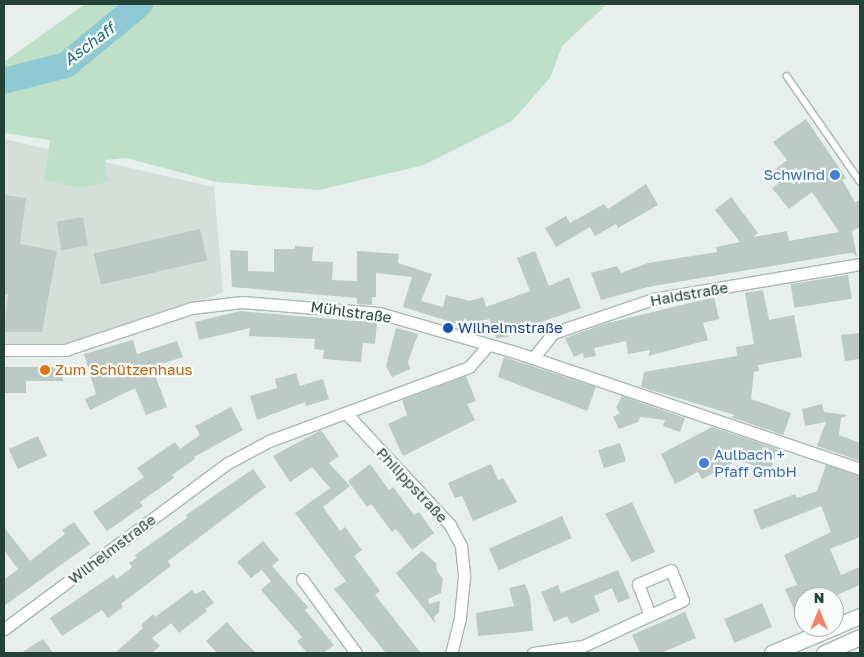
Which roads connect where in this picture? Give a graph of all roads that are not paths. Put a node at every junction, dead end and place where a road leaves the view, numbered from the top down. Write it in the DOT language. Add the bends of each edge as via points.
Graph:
graph roads {
  1 [pos="787,76"];
  2 [pos="860,181"];
  3 [pos="860,264"];
  4 [pos="488,345"];
  5 [pos="4,350"];
  6 [pos="532,358"];
  7 [pos="346,413"];
  8 [pos="860,469"];
  9 [pos="302,580"];
  10 [pos="650,615"];
  11 [pos="860,616"];
  12 [pos="4,628"];
  13 [pos="860,637"];
  14 [pos="356,653"];
  15 [pos="451,653"];
  16 [pos="533,653"];
  17 [pos="772,653"];
  18 [pos="824,653"];
  1 -- 2 [label="lane"];
  3 -- 6 [label="street, Haidstraße" via="653,299 553,333"];
  4 -- 5 [label="street, Mühlstraße" via="380,313 242,302 191,308 66,350"];
  4 -- 6 [label="street, Mühlstraße"];
  4 -- 7 [label="street, Wilhelmstraße" via="469,367"];
  6 -- 8 [label="street, Mühlstraße"];
  7 -- 12 [label="street, Wilhelmstraße" via="269,441 226,464"];
  7 -- 15 [label="street, Philippstraße" via="450,525 461,546 464,577 460,618"];
  9 -- 14 [label="street"];
  10 -- 16 [label="street" via="583,646"];
  11 -- 17 [label="main road"];
  13 -- 18 [label="main road"];
}
